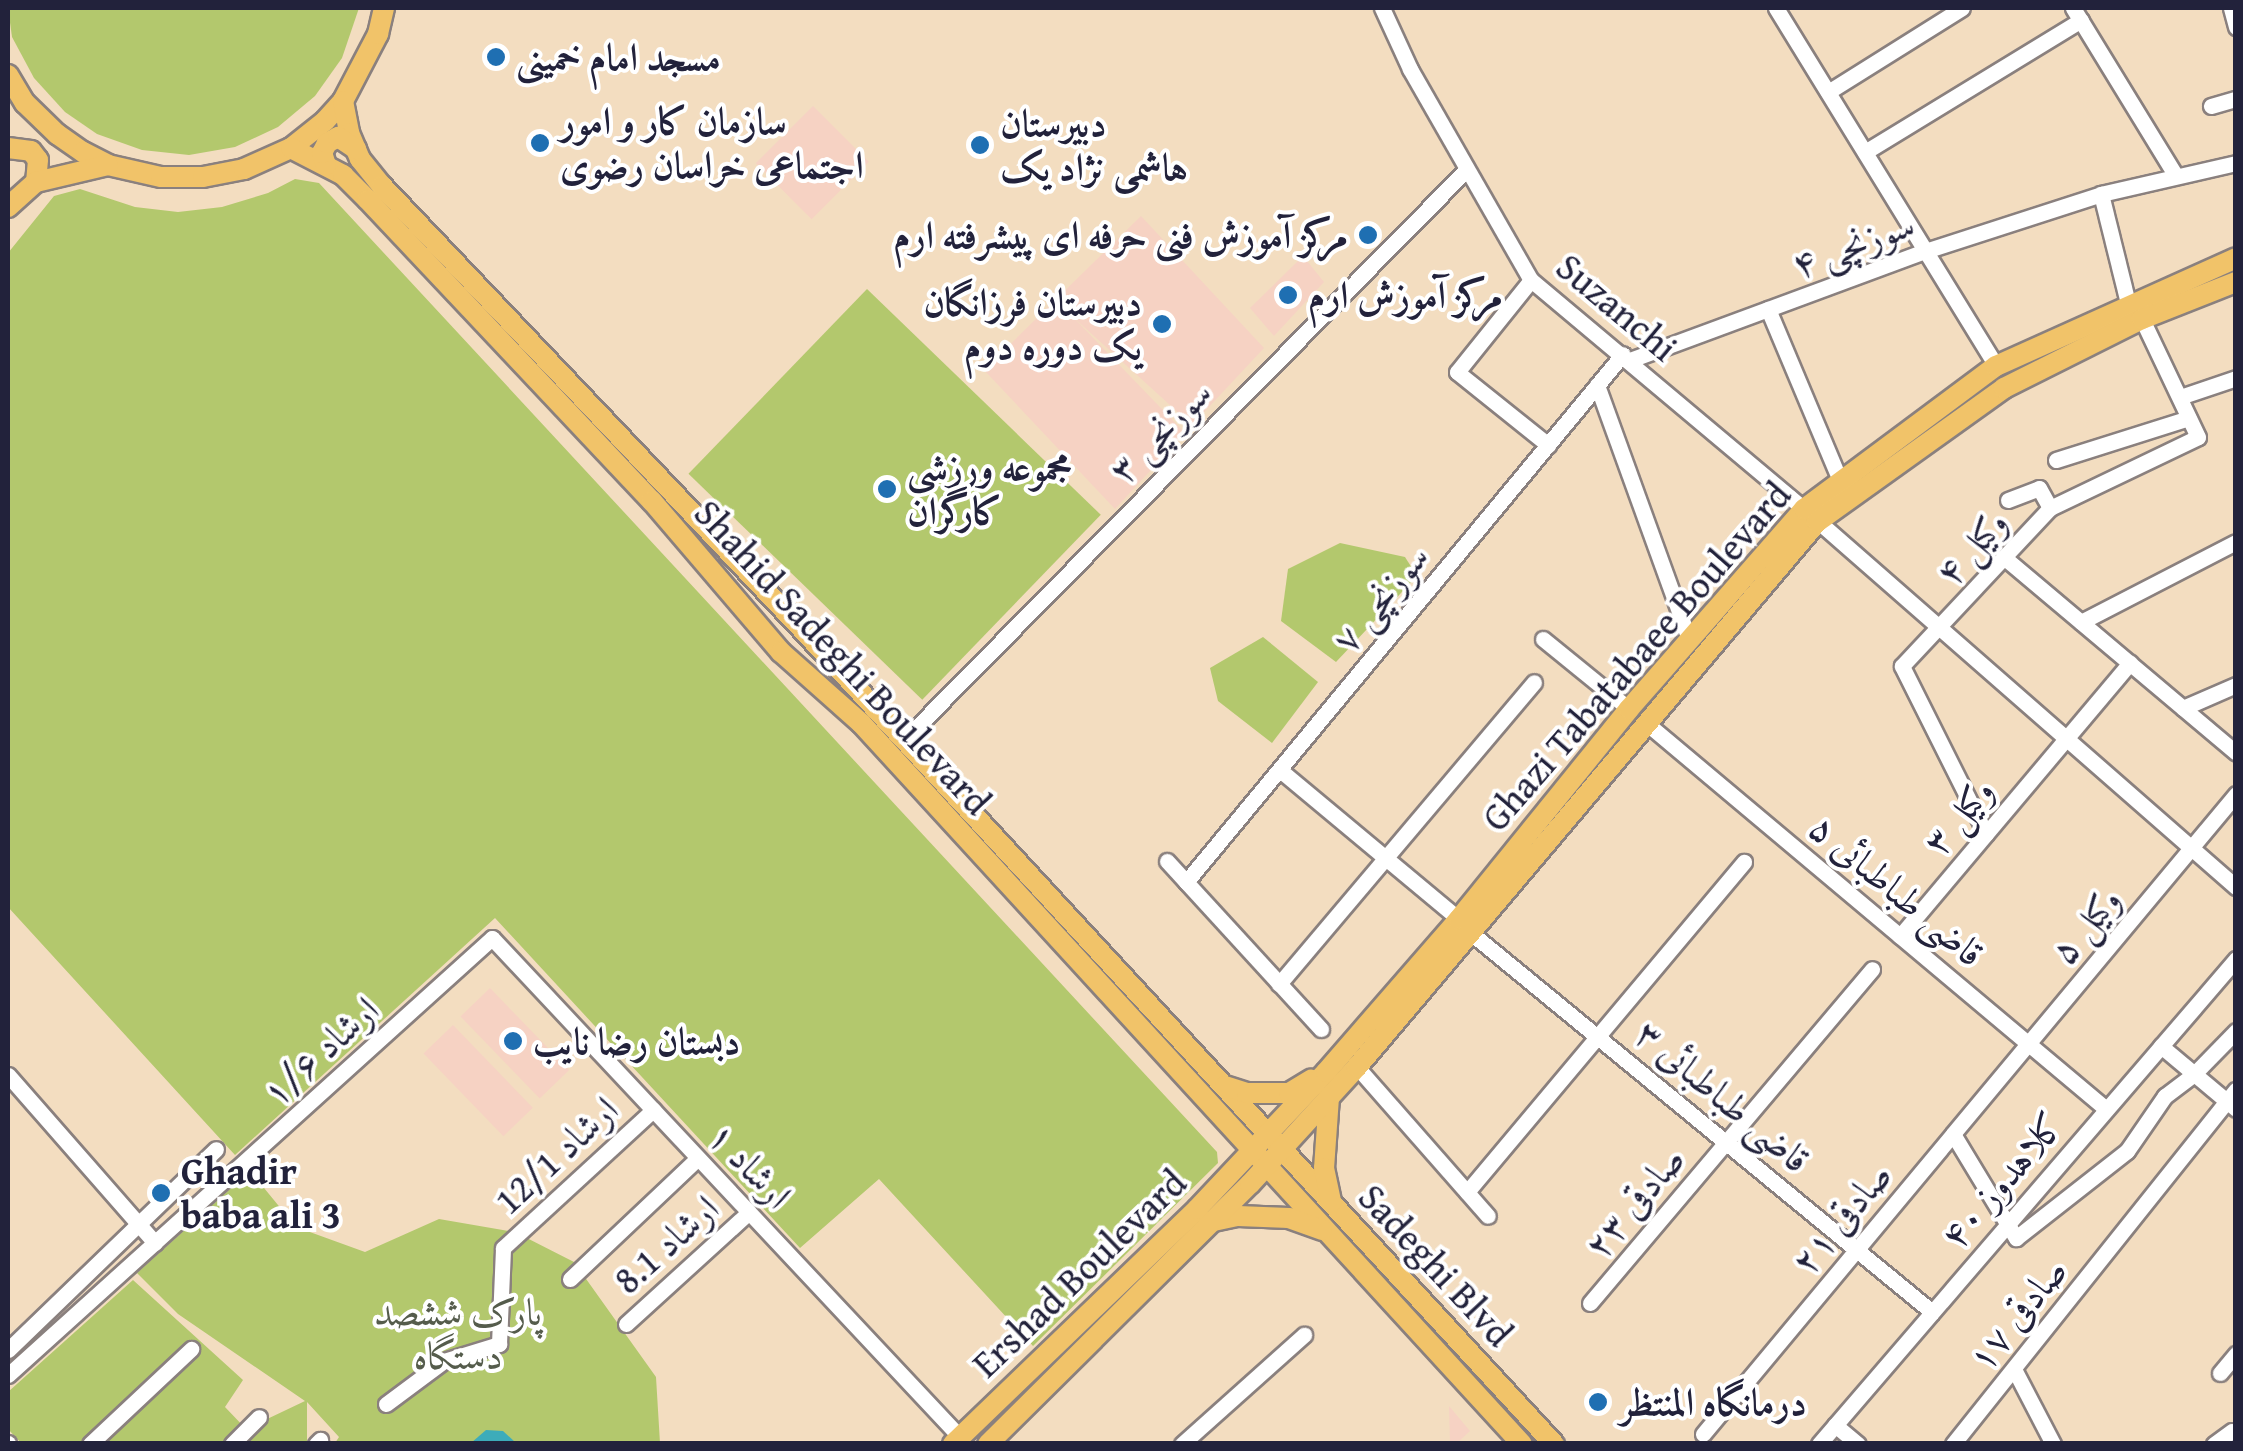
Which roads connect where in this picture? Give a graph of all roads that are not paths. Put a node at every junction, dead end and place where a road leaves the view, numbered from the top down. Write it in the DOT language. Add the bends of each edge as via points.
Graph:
graph roads {
  1 [pos="384,8"];
  2 [pos="1382,8"];
  3 [pos="1776,8"];
  4 [pos="1962,8"];
  5 [pos="2231,8"];
  6 [pos="2077,14"];
  7 [pos="2236,27"];
  8 [pos="8,74"];
  9 [pos="1828,92"];
  10 [pos="2236,99"];
  11 [pos="343,101"];
  12 [pos="2211,106"];
  13 [pos="8,148"];
  14 [pos="291,148"];
  15 [pos="356,149"];
  16 [pos="1865,152"];
  17 [pos="2236,162"];
  18 [pos="108,165"];
  19 [pos="326,165"];
  20 [pos="1466,170"];
  21 [pos="2176,176"];
  22 [pos="36,182"];
  23 [pos="2101,194"];
  24 [pos="8,207"];
  25 [pos="1925,251"];
  26 [pos="2236,258"];
  27 [pos="1531,280"];
  28 [pos="2236,282"];
  29 [pos="1768,309"];
  30 [pos="2135,311"];
  31 [pos="1626,357"];
  32 [pos="1996,366"];
  33 [pos="2236,378"];
  34 [pos="1597,385"];
  35 [pos="2180,397"];
  36 [pos="2189,418"];
  37 [pos="1548,445"];
  38 [pos="2056,460"];
  39 [pos="1840,480"];
  40 [pos="2008,500"];
  41 [pos="2050,508"];
  42 [pos="1810,516"];
  43 [pos="2236,542"];
  44 [pos="2006,559"];
  45 [pos="2081,622"];
  46 [pos="1940,628"];
  47 [pos="802,630"];
  48 [pos="1543,638"];
  49 [pos="1689,640"];
  50 [pos="782,652"];
  51 [pos="2130,663"];
  52 [pos="1534,682"];
  53 [pos="2236,685"];
  54 [pos="2183,708"];
  55 [pos="1636,716"];
  56 [pos="2066,739"];
  57 [pos="904,741"];
  58 [pos="2236,752"];
  59 [pos="1280,770"];
  60 [pos="2236,794"];
  61 [pos="1986,834"];
  62 [pos="2191,848"];
  63 [pos="1386,858"];
  64 [pos="1167,861"];
  65 [pos="1744,862"];
  66 [pos="1186,882"];
  67 [pos="2236,886"];
  68 [pos="1465,926"];
  69 [pos="1900,936"];
  70 [pos="492,938"];
  71 [pos="2236,959"];
  72 [pos="1872,969"];
  73 [pos="1279,984"];
  74 [pos="1322,1029"];
  75 [pos="2236,1031"];
  76 [pos="1599,1036"];
  77 [pos="2028,1044"];
  78 [pos="2161,1046"];
  79 [pos="1356,1067"];
  80 [pos="1326,1072"];
  81 [pos="8,1074"];
  82 [pos="2194,1074"];
  83 [pos="1221,1085"];
  84 [pos="20,1090"];
  85 [pos="1329,1097"];
  86 [pos="2232,1100"];
  87 [pos="8,1102"];
  88 [pos="2106,1109"];
  89 [pos="653,1110"];
  90 [pos="1953,1134"];
  91 [pos="1274,1142"];
  92 [pos="1726,1142"];
  93 [pos="216,1149"];
  94 [pos="698,1158"];
  95 [pos="1258,1159"];
  96 [pos="1467,1192"];
  97 [pos="1332,1204"];
  98 [pos="749,1212"];
  99 [pos="1488,1216"];
  100 [pos="1209,1222"];
  101 [pos="138,1224"];
  102 [pos="2007,1225"];
  103 [pos="1328,1233"];
  104 [pos="150,1247"];
  105 [pos="1856,1250"];
  106 [pos="570,1279"];
  107 [pos="1590,1304"];
  108 [pos="1932,1312"];
  109 [pos="626,1324"];
  110 [pos="1304,1335"];
  111 [pos="191,1349"];
  112 [pos="8,1350"];
  113 [pos="2236,1354"];
  114 [pos="2014,1369"];
  115 [pos="2220,1373"];
  116 [pos="8,1375"];
  117 [pos="386,1404"];
  118 [pos="259,1417"];
  119 [pos="1835,1425"];
  120 [pos="2232,1431"];
  121 [pos="1703,1434"];
  122 [pos="956,1440"];
  123 [pos="90,1444"];
  124 [pos="232,1444"];
  125 [pos="988,1444"];
  126 [pos="1182,1444"];
  127 [pos="1522,1444"];
  128 [pos="1554,1444"];
  129 [pos="1818,1444"];
  130 [pos="1858,1444"];
  131 [pos="1953,1444"];
  132 [pos="2053,1444"];
  133 [pos="2214,1444"];
  1 -- 11 [label="main road"];
  2 -- 20 [label="street, Suzanchi"];
  3 -- 9 [label="street"];
  4 -- 9 [label="street"];
  5 -- 7 [label="street"];
  6 -- 16 [label="street"];
  6 -- 21 [label="street"];
  8 -- 18 [label="main road" via="25,103 57,134"];
  9 -- 16 [label="street"];
  10 -- 12 [label="street"];
  11 -- 14 [label="main road"];
  11 -- 15 [label="main road, Shahid Sadeghi Boulevard"];
  13 -- 22 [label="main road" via="31,150 38,160"];
  14 -- 18 [label="main road" via="203,178"];
  14 -- 19 [label="main road, Shahid Sadeghi Boulevard"];
  15 -- 19 [label="main road" via="338,137 326,143"];
  15 -- 47 [label="main road, Shahid Sadeghi Boulevard" via="382,186"];
  16 -- 25 [label="street"];
  17 -- 21 [label="street, سوزنچی ۴"];
  18 -- 22 [label="main road"];
  19 -- 50 [label="main road, Shahid Sadeghi Boulevard" via="500,338"];
  20 -- 27 [label="street, Suzanchi"];
  20 -- 57 [label="street, سوزنچی ۳"];
  21 -- 23 [label="street, سوزنچی ۴"];
  22 -- 24 [label="main road"];
  23 -- 25 [label="street, سوزنچی ۴"];
  23 -- 30 [label="street"];
  25 -- 29 [label="street, سوزنچی ۴"];
  25 -- 32 [label="street"];
  26 -- 30 [label="main road, Ghazi Tabatabaee Boulevard"];
  27 -- 31 [label="street, Suzanchi"];
  27 -- 37 [label="street" via="1457,372"];
  28 -- 30 [label="main road, Ghazi Tabatabaee Boulevard"];
  29 -- 31 [label="street, سوزنچی ۴"];
  29 -- 39 [label="street"];
  30 -- 32 [label="main road, Ghazi Tabatabaee Boulevard"];
  30 -- 35 [label="street"];
  30 -- 42 [label="main road, Ghazi Tabatabaee Boulevard"];
  31 -- 34 [label="street, سوزنچی ۷"];
  31 -- 42 [label="street, Suzanchi"];
  32 -- 39 [label="main road, Ghazi Tabatabaee Boulevard"];
  33 -- 35 [label="street"];
  34 -- 37 [label="street, سوزنچی ۷"];
  34 -- 49 [label="street"];
  35 -- 36 [label="street"];
  36 -- 38 [label="street"];
  36 -- 41 [label="street" via="2198,437"];
  37 -- 59 [label="street, سوزنچی ۷"];
  39 -- 42 [label="main road, Ghazi Tabatabaee Boulevard"];
  40 -- 41 [label="street" via="2040,488"];
  41 -- 44 [label="street, وکيل ۴"];
  42 -- 46 [label="street, Suzanchi"];
  42 -- 49 [label="main road, Ghazi Tabatabaee Boulevard"];
  42 -- 55 [label="main road, Ghazi Tabatabaee Boulevard"];
  43 -- 45 [label="street"];
  44 -- 45 [label="street"];
  44 -- 46 [label="street, وکيل ۴"];
  45 -- 51 [label="street"];
  46 -- 56 [label="street, Suzanchi"];
  46 -- 61 [label="street, وکيل ۴" via="1902,666"];
  47 -- 50 [label="main road"];
  47 -- 57 [label="main road, Shahid Sadeghi Boulevard"];
  48 -- 55 [label="street, قاضی طباطبائی ۵"];
  49 -- 55 [label="main road, Ghazi Tabatabaee Boulevard"];
  50 -- 95 [label="main road, Shahid Sadeghi Boulevard" via="861,724"];
  51 -- 54 [label="street"];
  51 -- 56 [label="street, وکيل ۳"];
  52 -- 63 [label="street"];
  53 -- 54 [label="street"];
  54 -- 58 [label="street"];
  55 -- 68 [label="main road, Ghazi Tabatabaee Boulevard"];
  55 -- 69 [label="street, قاضی طباطبائی ۵"];
  56 -- 61 [label="street, وکيل ۳"];
  56 -- 62 [label="street, Suzanchi"];
  57 -- 83 [label="main road, Shahid Sadeghi Boulevard"];
  59 -- 63 [label="street, قاضی طباطبائی ۳"];
  59 -- 66 [label="street, سوزنچی ۷"];
  60 -- 62 [label="street, وکيل ۵"];
  61 -- 69 [label="street, وکيل ۳"];
  62 -- 67 [label="street, Suzanchi"];
  62 -- 77 [label="street, وکيل ۵"];
  63 -- 68 [label="street, قاضی طباطبائی ۳"];
  63 -- 73 [label="street"];
  64 -- 66 [label="street"];
  65 -- 76 [label="street"];
  66 -- 73 [label="street"];
  68 -- 76 [label="street, قاضی طباطبائی ۳"];
  68 -- 79 [label="main road, Ghazi Tabatabaee Boulevard"];
  68 -- 80 [label="main road, Ghazi Tabatabaee Boulevard"];
  69 -- 77 [label="street, قاضی طباطبائی ۵"];
  70 -- 89 [label="street, ارشاد ۱"];
  70 -- 104 [label="street, ارشاد ۱/۶"];
  71 -- 78 [label="street, کلاهدوز ۴۰"];
  72 -- 92 [label="street, صادقی ۲۳"];
  73 -- 74 [label="street"];
  75 -- 82 [label="street"];
  76 -- 92 [label="street, قاضی طباطبائی ۳"];
  76 -- 96 [label="street"];
  77 -- 88 [label="street, قاضی طباطبائی ۵"];
  77 -- 90 [label="street, صادقی ۲۱"];
  78 -- 82 [label="street"];
  78 -- 88 [label="street, کلاهدوز ۴۰"];
  79 -- 85 [label="main road, Ghazi Tabatabaee Boulevard"];
  79 -- 96 [label="street"];
  80 -- 83 [label="main road" via="1289,1093"];
  80 -- 91 [label="main road, Ghazi Tabatabaee Boulevard"];
  81 -- 84 [label="street"];
  82 -- 86 [label="street"];
  82 -- 102 [label="street" via="2166,1096 2126,1151 2016,1238"];
  83 -- 91 [label="main road, Shahid Sadeghi Boulevard"];
  84 -- 87 [label="street"];
  84 -- 101 [label="street"];
  85 -- 91 [label="main road, Ghazi Tabatabaee Boulevard"];
  85 -- 97 [label="main road" via="1324,1168"];
  86 -- 114 [label="street, صادقی ۱۷"];
  88 -- 102 [label="street, کلاهدوز ۴۰"];
  89 -- 94 [label="street, ارشاد ۱"];
  89 -- 117 [label="street, ارشاد 12/1" via="504,1248 499,1344 444,1361"];
  90 -- 102 [label="street"];
  90 -- 105 [label="street, صادقی ۲۱"];
  91 -- 95 [label="main road"];
  91 -- 97 [label="main road, Sadeghi Blvd"];
  92 -- 105 [label="street, قاضی طباطبائی ۳"];
  92 -- 107 [label="street, صادقی ۲۳"];
  93 -- 101 [label="street"];
  94 -- 98 [label="street, ارشاد ۱"];
  94 -- 106 [label="street"];
  95 -- 100 [label="main road, Ershad Boulevard"];
  95 -- 103 [label="main road, Shahid Sadeghi Boulevard"];
  95 -- 122 [label="main road, Ershad Boulevard"];
  96 -- 99 [label="street"];
  97 -- 128 [label="main road, Sadeghi Blvd"];
  98 -- 109 [label="street, ارشاد 8.1"];
  98 -- 122 [label="street, ارشاد ۱"];
  100 -- 103 [label="main road" via="1289,1218"];
  100 -- 125 [label="main road, Ershad Boulevard"];
  101 -- 104 [label="street"];
  101 -- 112 [label="street"];
  102 -- 108 [label="street, کلاهدوز ۴۰"];
  103 -- 127 [label="main road, Sadeghi Blvd"];
  104 -- 116 [label="street, ارشاد ۱/۶"];
  105 -- 108 [label="street, قاضی طباطبائی ۳"];
  105 -- 121 [label="street, صادقی ۲۱"];
  108 -- 119 [label="street, کلاهدوز ۴۰"];
  110 -- 126 [label="street"];
  111 -- 123 [label="street"];
  113 -- 115 [label="street"];
  114 -- 131 [label="street, صادقی ۱۷"];
  114 -- 132 [label="street"];
  118 -- 124 [label="street"];
  119 -- 129 [label="street, کلاهدوز ۴۰"];
  119 -- 130 [label="street"];
  120 -- 133 [label="street"];
}
